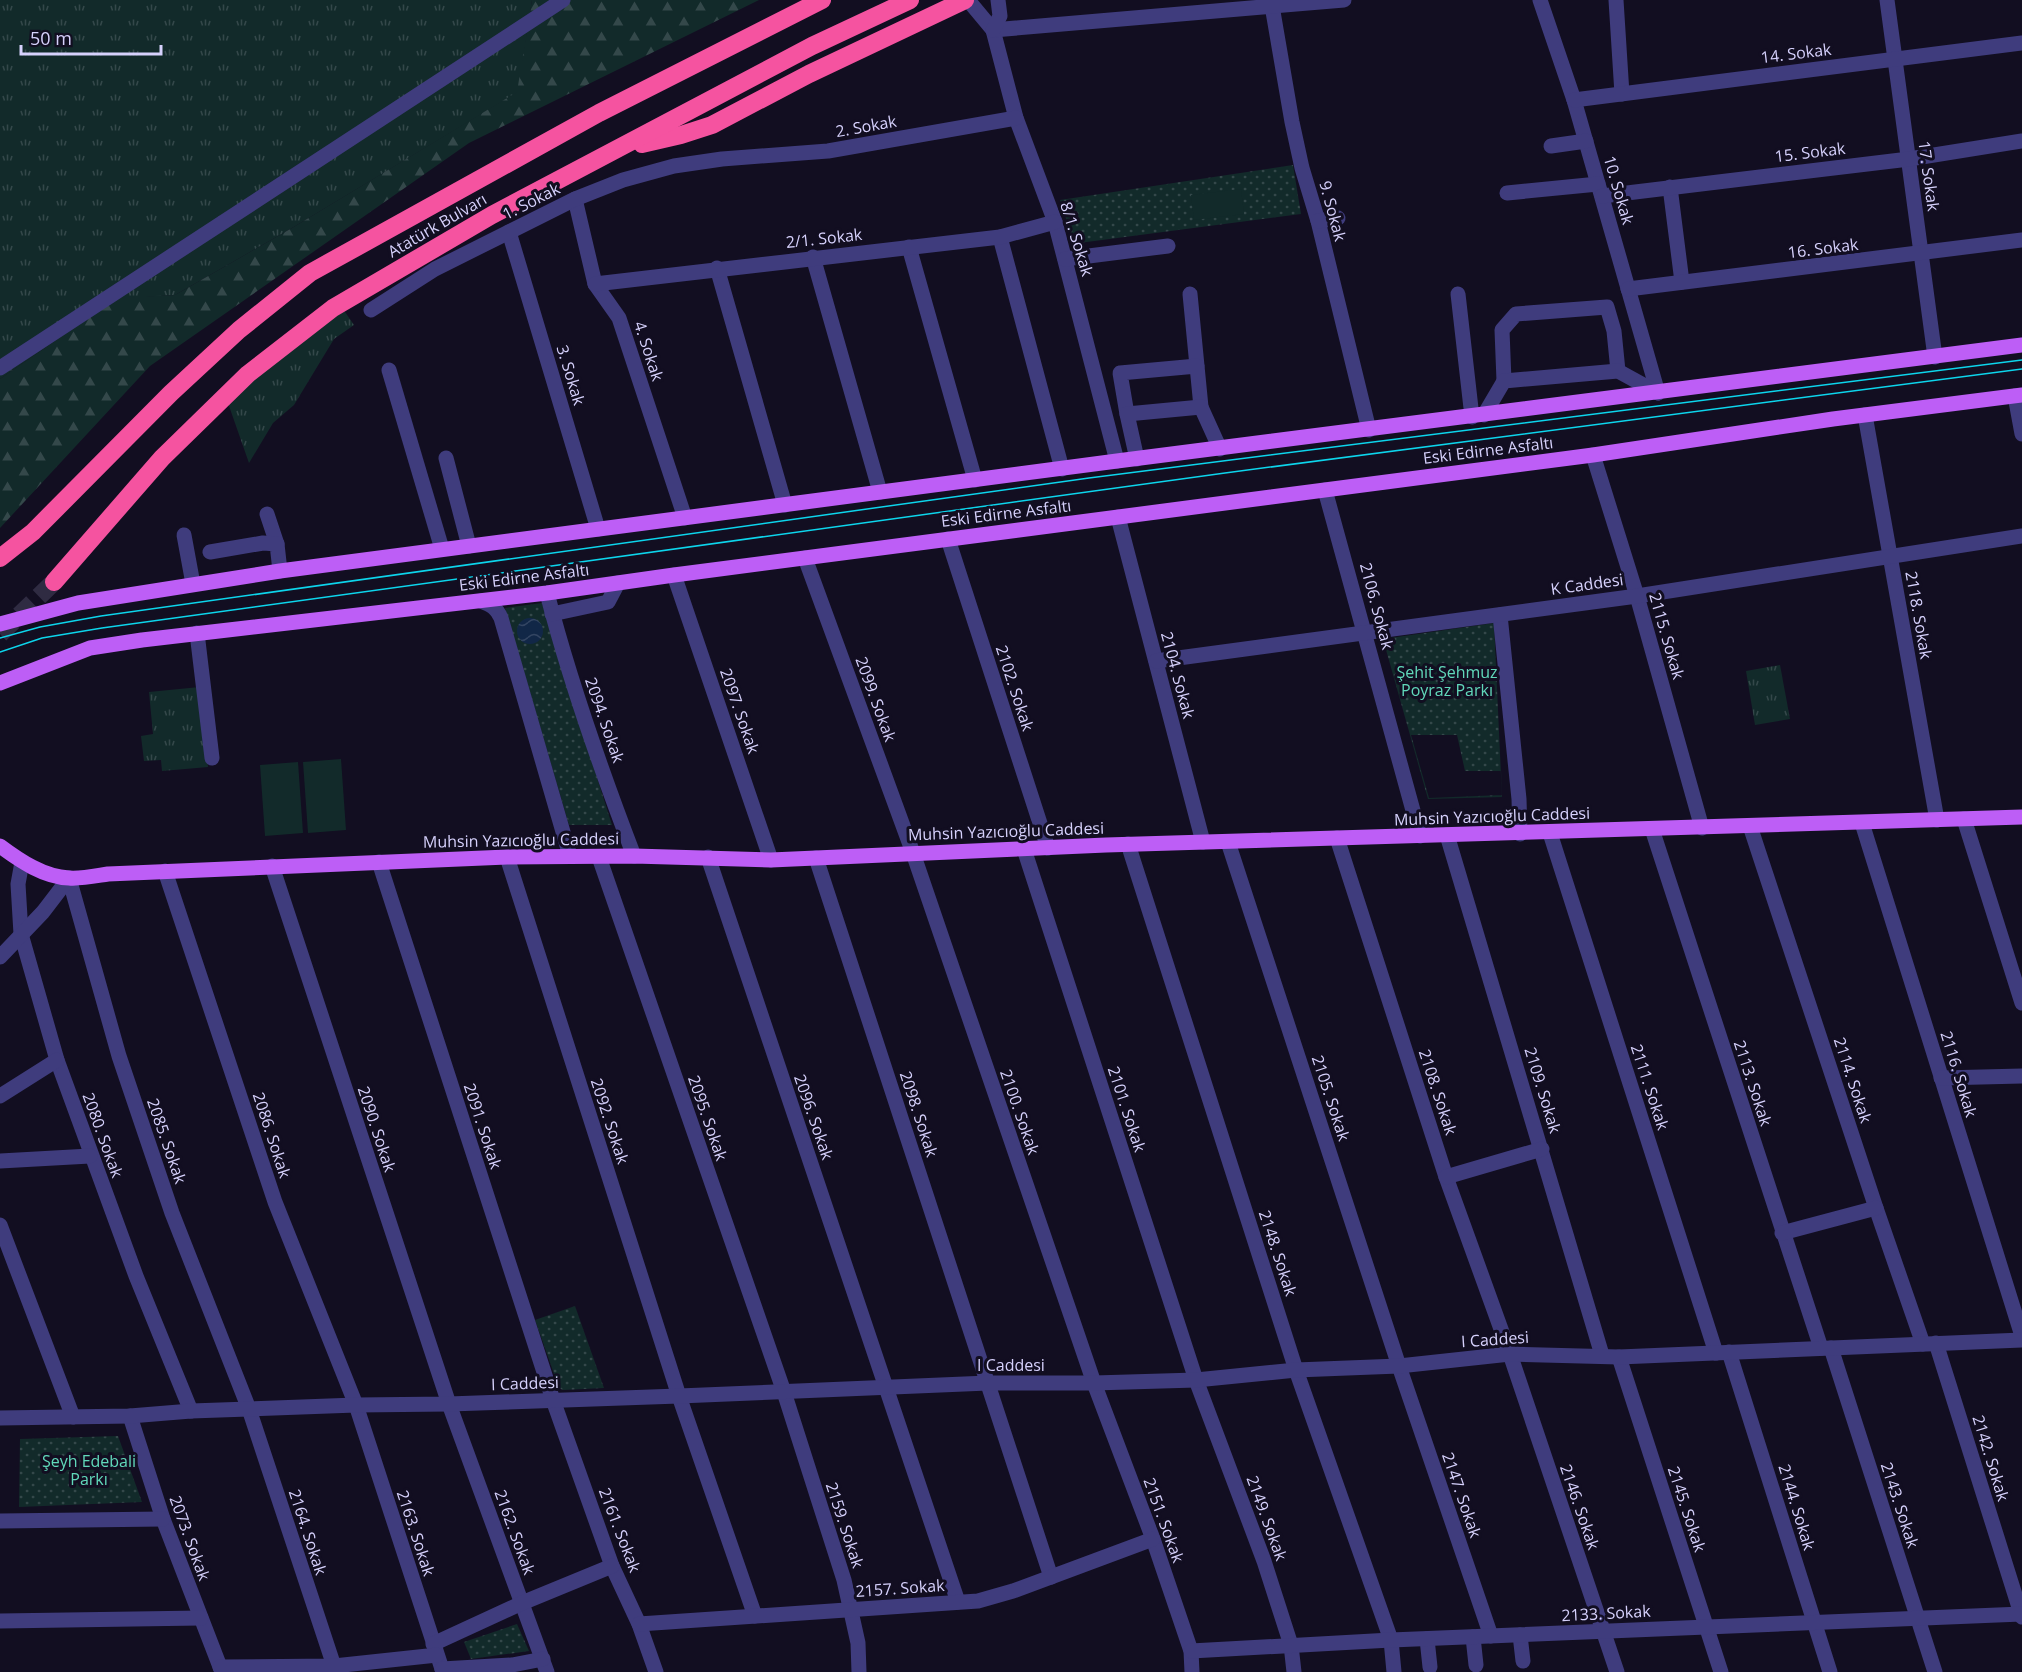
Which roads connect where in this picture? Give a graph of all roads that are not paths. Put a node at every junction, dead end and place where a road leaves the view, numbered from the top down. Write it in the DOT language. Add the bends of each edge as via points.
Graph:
graph roads {
  1 [pos="564,0"];
  2 [pos="822,0"];
  3 [pos="910,0"];
  4 [pos="966,0"];
  5 [pos="998,0"];
  6 [pos="1344,0"];
  7 [pos="1540,0"];
  8 [pos="1616,0"];
  9 [pos="1887,0"];
  10 [pos="1272,2"];
  11 [pos="993,30"];
  12 [pos="2022,43"];
  13 [pos="1894,59"];
  14 [pos="1622,94"];
  15 [pos="1574,99"];
  16 [pos="1016,118"];
  17 [pos="1586,141"];
  18 [pos="2022,141"];
  19 [pos="1551,146"];
  20 [pos="617,150"];
  21 [pos="722,159"];
  22 [pos="1909,159"];
  23 [pos="1670,187"];
  24 [pos="1600,190"];
  25 [pos="1507,193"];
  26 [pos="575,199"];
  27 [pos="1338,218"];
  28 [pos="1318,221"];
  29 [pos="1055,222"];
  30 [pos="509,232"];
  31 [pos="1000,237"];
  32 [pos="2022,240"];
  33 [pos="1168,246"];
  34 [pos="909,247"];
  35 [pos="1922,253"];
  36 [pos="813,257"];
  37 [pos="1065,259"];
  38 [pos="717,268"];
  39 [pos="1682,282"];
  40 [pos="595,284"];
  41 [pos="1628,289"];
  42 [pos="1190,294"];
  43 [pos="1458,294"];
  44 [pos="371,310"];
  45 [pos="2022,345"];
  46 [pos="1935,357"];
  47 [pos="1197,366"];
  48 [pos="0,368"];
  49 [pos="389,370"];
  50 [pos="1618,371"];
  51 [pos="1504,381"];
  52 [pos="1658,393"];
  53 [pos="2019,396"];
  54 [pos="1201,407"];
  55 [pos="1127,414"];
  56 [pos="1865,415"];
  57 [pos="1478,416"];
  58 [pos="1369,430"];
  59 [pos="2022,434"];
  60 [pos="1220,449"];
  61 [pos="1593,455"];
  62 [pos="446,458"];
  63 [pos="1137,459"];
  64 [pos="1117,461"];
  65 [pos="1062,469"];
  66 [pos="975,480"];
  67 [pos="1325,490"];
  68 [pos="880,492"];
  69 [pos="785,505"];
  70 [pos="267,514"];
  71 [pos="1118,517"];
  72 [pos="685,518"];
  73 [pos="598,529"];
  74 [pos="184,535"];
  75 [pos="2022,536"];
  76 [pos="948,539"];
  77 [pos="277,544"];
  78 [pos="469,546"];
  79 [pos="442,549"];
  80 [pos="210,552"];
  81 [pos="1890,557"];
  82 [pos="0,558"];
  83 [pos="805,558"];
  84 [pos="280,571"];
  85 [pos="675,575"];
  86 [pos="54,582"];
  87 [pos="618,583"];
  88 [pos="193,584"];
  89 [pos="547,593"];
  90 [pos="1637,596"];
  91 [pos="481,601"];
  92 [pos="571,609"];
  93 [pos="552,614"];
  94 [pos="1500,615"];
  95 [pos="0,624"];
  96 [pos="197,633"];
  97 [pos="1366,634"];
  98 [pos="1156,661"];
  99 [pos="0,683"];
  100 [pos="212,758"];
  101 [pos="2022,818"];
  102 [pos="1964,819"];
  103 [pos="1937,820"];
  104 [pos="1862,823"];
  105 [pos="1750,826"];
  106 [pos="1701,828"];
  107 [pos="1652,829"];
  108 [pos="1550,832"];
  109 [pos="1520,834"];
  110 [pos="1447,835"];
  111 [pos="1420,836"];
  112 [pos="1337,838"];
  113 [pos="1203,842"];
  114 [pos="1228,842"];
  115 [pos="1128,844"];
  116 [pos="0,846"];
  117 [pos="1048,848"];
  118 [pos="1024,849"];
  119 [pos="913,853"];
  120 [pos="570,856"];
  121 [pos="599,856"];
  122 [pos="634,856"];
  123 [pos="507,857"];
  124 [pos="708,858"];
  125 [pos="816,858"];
  126 [pos="771,860"];
  127 [pos="22,862"];
  128 [pos="379,862"];
  129 [pos="272,866"];
  130 [pos="165,871"];
  131 [pos="69,878"];
  132 [pos="21,934"];
  133 [pos="0,957"];
  134 [pos="2022,1003"];
  135 [pos="57,1060"];
  136 [pos="2022,1076"];
  137 [pos="1941,1078"];
  138 [pos="0,1096"];
  139 [pos="1542,1149"];
  140 [pos="90,1156"];
  141 [pos="0,1161"];
  142 [pos="1446,1177"];
  143 [pos="1876,1208"];
  144 [pos="0,1225"];
  145 [pos="1782,1233"];
  146 [pos="2022,1338"];
  147 [pos="1930,1344"];
  148 [pos="1826,1348"];
  149 [pos="1723,1353"];
  150 [pos="1510,1354"];
  151 [pos="1602,1355"];
  152 [pos="1619,1357"];
  153 [pos="1399,1366"];
  154 [pos="1296,1371"];
  155 [pos="1196,1380"];
  156 [pos="988,1383"];
  157 [pos="1094,1383"];
  158 [pos="886,1387"];
  159 [pos="784,1392"];
  160 [pos="679,1396"];
  161 [pos="553,1400"];
  162 [pos="449,1404"];
  163 [pos="356,1405"];
  164 [pos="249,1409"];
  165 [pos="190,1411"];
  166 [pos="130,1416"];
  167 [pos="73,1417"];
  168 [pos="0,1419"];
  169 [pos="163,1519"];
  170 [pos="0,1521"];
  171 [pos="1154,1539"];
  172 [pos="612,1566"];
  173 [pos="1051,1577"];
  174 [pos="958,1602"];
  175 [pos="522,1603"];
  176 [pos="851,1610"];
  177 [pos="2022,1615"];
  178 [pos="755,1616"];
  179 [pos="201,1618"];
  180 [pos="1918,1618"];
  181 [pos="0,1621"];
  182 [pos="1814,1622"];
  183 [pos="639,1624"];
  184 [pos="1707,1627"];
  185 [pos="1603,1632"];
  186 [pos="1520,1635"];
  187 [pos="1491,1636"];
  188 [pos="1473,1637"];
  189 [pos="1427,1639"];
  190 [pos="1391,1640"];
  191 [pos="1291,1645"];
  192 [pos="1191,1651"];
  193 [pos="439,1660"];
  194 [pos="1523,1661"];
  195 [pos="1476,1665"];
  196 [pos="333,1666"];
  197 [pos="545,1666"];
  198 [pos="1430,1667"];
  199 [pos="221,1669"];
  200 [pos="656,1672"];
  201 [pos="859,1672"];
  202 [pos="1192,1672"];
  203 [pos="1294,1672"];
  204 [pos="1394,1672"];
  205 [pos="1617,1672"];
  206 [pos="1721,1672"];
  207 [pos="1830,1672"];
  208 [pos="1935,1672"];
  1 -- 48 [label="street"];
  2 -- 82 [label="highway, Atatürk Bulvarı" via="599,113 310,273 222,346 33,532"];
  3 -- 20 [label="highway, Atatürk Bulvarı" via="812,46"];
  4 -- 11 [label="street, 8/1. Sokak"];
  4 -- 20 [label="highway" via="712,125"];
  5 -- 11 [label="street, 8/1. Sokak" via="1000,16"];
  6 -- 10 [label="street"];
  7 -- 15 [label="street, 10. Sokak"];
  8 -- 14 [label="street"];
  9 -- 13 [label="street, 17. Sokak"];
  10 -- 11 [label="street"];
  10 -- 28 [label="street, 9. Sokak" via="1292,122"];
  11 -- 16 [label="street, 8/1. Sokak"];
  12 -- 13 [label="street, 14. Sokak"];
  13 -- 14 [label="street, 14. Sokak"];
  13 -- 22 [label="street, 17. Sokak"];
  14 -- 15 [label="street, 14. Sokak"];
  15 -- 17 [label="street, 10. Sokak"];
  16 -- 21 [label="street, 2. Sokak" via="828,151"];
  16 -- 29 [label="street, 8/1. Sokak"];
  17 -- 19 [label="street"];
  17 -- 24 [label="street, 10. Sokak"];
  18 -- 22 [label="street, 15. Sokak"];
  20 -- 86 [label="highway, Atatürk Bulvarı" via="492,215 333,308 248,374 170,451"];
  21 -- 26 [label="street, 1. Sokak" via="674,166"];
  22 -- 23 [label="street, 15. Sokak"];
  22 -- 35 [label="street, 17. Sokak"];
  23 -- 24 [label="street, 15. Sokak"];
  23 -- 39 [label="street" via="1667,204"];
  24 -- 25 [label="street, 15. Sokak"];
  24 -- 41 [label="street, 10. Sokak"];
  26 -- 30 [label="street, 1. Sokak"];
  26 -- 40 [label="street, 4. Sokak"];
  27 -- 28 [label="street"];
  28 -- 58 [label="street, 9. Sokak"];
  29 -- 31 [label="street, 2/1. Sokak"];
  29 -- 37 [label="street, 8/1. Sokak"];
  30 -- 44 [label="street, 1. Sokak" via="435,269"];
  30 -- 73 [label="street, 3. Sokak"];
  31 -- 34 [label="street, 2/1. Sokak"];
  31 -- 65 [label="street"];
  32 -- 35 [label="street, 16. Sokak"];
  33 -- 37 [label="street"];
  34 -- 36 [label="street, 2/1. Sokak"];
  34 -- 66 [label="street"];
  35 -- 39 [label="street, 16. Sokak" via="1875,265"];
  35 -- 46 [label="street, 17. Sokak"];
  36 -- 38 [label="street, 2/1. Sokak"];
  36 -- 68 [label="street"];
  37 -- 64 [label="street, 8/1. Sokak"];
  38 -- 40 [label="street, 2/1. Sokak"];
  38 -- 69 [label="street"];
  39 -- 41 [label="street, 16. Sokak"];
  40 -- 72 [label="street, 4. Sokak" via="619,318"];
  41 -- 52 [label="street, 10. Sokak"];
  42 -- 47 [label="street"];
  43 -- 57 [label="street"];
  45 -- 46 [label="main road"];
  46 -- 52 [label="main road"];
  47 -- 54 [label="street"];
  47 -- 55 [label="street" via="1120,373"];
  49 -- 79 [label="street"];
  50 -- 51 [label="street"];
  50 -- 51 [label="street" via="1607,307 1516,314 1502,330"];
  50 -- 52 [label="street"];
  51 -- 57 [label="street"];
  52 -- 57 [label="main road"];
  53 -- 56 [label="main road, Eski Edirne Asfaltı"];
  53 -- 59 [label="street"];
  54 -- 55 [label="street"];
  54 -- 60 [label="street"];
  55 -- 63 [label="street"];
  56 -- 61 [label="main road, Eski Edirne Asfaltı"];
  56 -- 81 [label="street, 2118. Sokak"];
  57 -- 58 [label="main road"];
  58 -- 60 [label="main road"];
  60 -- 63 [label="main road"];
  61 -- 67 [label="main road, Eski Edirne Asfaltı"];
  61 -- 90 [label="street, 2115. Sokak"];
  62 -- 78 [label="street"];
  63 -- 64 [label="main road"];
  64 -- 65 [label="main road"];
  65 -- 66 [label="main road"];
  66 -- 68 [label="main road"];
  67 -- 71 [label="main road, Eski Edirne Asfaltı"];
  67 -- 97 [label="street, 2106. Sokak"];
  68 -- 69 [label="main road"];
  69 -- 72 [label="main road"];
  70 -- 77 [label="street"];
  71 -- 76 [label="main road, Eski Edirne Asfaltı"];
  71 -- 98 [label="street, 2104. Sokak"];
  72 -- 73 [label="main road"];
  73 -- 78 [label="main road"];
  74 -- 88 [label="street"];
  75 -- 81 [label="street, K Caddesi"];
  76 -- 83 [label="main road, Eski Edirne Asfaltı"];
  76 -- 117 [label="street, 2102. Sokak"];
  77 -- 80 [label="street"];
  77 -- 84 [label="street"];
  78 -- 79 [label="main road"];
  79 -- 84 [label="main road"];
  81 -- 90 [label="street, K Caddesi"];
  81 -- 103 [label="street, 2118. Sokak"];
  83 -- 85 [label="main road, Eski Edirne Asfaltı"];
  83 -- 119 [label="street, 2099. Sokak"];
  84 -- 88 [label="main road"];
  85 -- 87 [label="main road, Eski Edirne Asfaltı"];
  85 -- 126 [label="street, 2097. Sokak"];
  87 -- 89 [label="main road, Eski Edirne Asfaltı"];
  87 -- 92 [label="street" via="608,602"];
  88 -- 95 [label="main road" via="78,603"];
  89 -- 91 [label="main road, Eski Edirne Asfaltı"];
  89 -- 92 [label="street"];
  89 -- 93 [label="street, 2094. Sokak"];
  90 -- 94 [label="street, K Caddesi"];
  90 -- 106 [label="street, 2115. Sokak"];
  91 -- 96 [label="main road, Eski Edirne Asfaltı"];
  91 -- 120 [label="street" via="498,611 501,618"];
  92 -- 93 [label="street"];
  93 -- 122 [label="street, 2094. Sokak"];
  94 -- 97 [label="street, K Caddesi"];
  94 -- 109 [label="street"];
  96 -- 99 [label="main road, Eski Edirne Asfaltı" via="90,648"];
  96 -- 100 [label="street"];
  97 -- 98 [label="street, K Caddesi"];
  97 -- 111 [label="street, 2106. Sokak"];
  98 -- 113 [label="street, 2104. Sokak"];
  101 -- 102 [label="main road, Muhsin Yazıcıoğlu Caddesi"];
  102 -- 103 [label="main road, Muhsin Yazıcıoğlu Caddesi"];
  102 -- 134 [label="street"];
  103 -- 104 [label="main road, Muhsin Yazıcıoğlu Caddesi"];
  104 -- 105 [label="main road, Muhsin Yazıcıoğlu Caddesi"];
  104 -- 137 [label="street, 2116. Sokak"];
  105 -- 106 [label="main road, Muhsin Yazıcıoğlu Caddesi"];
  105 -- 143 [label="street, 2114. Sokak"];
  106 -- 107 [label="main road, Muhsin Yazıcıoğlu Caddesi"];
  107 -- 108 [label="main road, Muhsin Yazıcıoğlu Caddesi"];
  107 -- 145 [label="street, 2113. Sokak"];
  108 -- 109 [label="main road, Muhsin Yazıcıoğlu Caddesi"];
  108 -- 149 [label="street, 2111. Sokak"];
  109 -- 110 [label="main road, Muhsin Yazıcıoğlu Caddesi"];
  110 -- 111 [label="main road, Muhsin Yazıcıoğlu Caddesi"];
  110 -- 139 [label="street, 2109. Sokak"];
  111 -- 112 [label="main road, Muhsin Yazıcıoğlu Caddesi"];
  112 -- 114 [label="main road, Muhsin Yazıcıoğlu Caddesi"];
  112 -- 142 [label="street, 2108. Sokak"];
  113 -- 114 [label="main road, Muhsin Yazıcıoğlu Caddesi"];
  113 -- 115 [label="main road, Muhsin Yazıcıoğlu Caddesi"];
  114 -- 153 [label="street, 2105. Sokak"];
  115 -- 117 [label="main road, Muhsin Yazıcıoğlu Caddesi"];
  115 -- 154 [label="street, 2148. Sokak"];
  116 -- 127 [label="main road, Muhsin Yazıcıoğlu Caddesi"];
  117 -- 118 [label="main road, Muhsin Yazıcıoğlu Caddesi"];
  118 -- 119 [label="main road, Muhsin Yazıcıoğlu Caddesi"];
  118 -- 155 [label="street, 2101. Sokak"];
  119 -- 125 [label="main road, Muhsin Yazıcıoğlu Caddesi"];
  119 -- 157 [label="street, 2100. Sokak"];
  120 -- 121 [label="main road, Muhsin Yazıcıoğlu Caddesi"];
  120 -- 123 [label="main road, Muhsin Yazıcıoğlu Caddesi"];
  121 -- 122 [label="main road, Muhsin Yazıcıoğlu Caddesi"];
  121 -- 159 [label="street, 2095. Sokak"];
  122 -- 124 [label="main road, Muhsin Yazıcıoğlu Caddesi"];
  123 -- 128 [label="main road, Muhsin Yazıcıoğlu Caddesi"];
  123 -- 160 [label="street, 2092. Sokak"];
  124 -- 126 [label="main road, Muhsin Yazıcıoğlu Caddesi"];
  124 -- 158 [label="street, 2096. Sokak"];
  125 -- 126 [label="main road, Muhsin Yazıcıoğlu Caddesi"];
  125 -- 156 [label="street, 2098. Sokak"];
  127 -- 131 [label="main road, Muhsin Yazıcıoğlu Caddesi"];
  127 -- 132 [label="street, 2080. Sokak" via="18,884"];
  128 -- 129 [label="main road, Muhsin Yazıcıoğlu Caddesi"];
  128 -- 161 [label="street, 2091. Sokak"];
  129 -- 130 [label="main road, Muhsin Yazıcıoğlu Caddesi"];
  129 -- 162 [label="street, 2090. Sokak"];
  130 -- 131 [label="main road, Muhsin Yazıcıoğlu Caddesi"];
  130 -- 163 [label="street, 2086. Sokak" via="275,1202"];
  131 -- 132 [label="street"];
  131 -- 164 [label="street, 2085. Sokak" via="134,1101 172,1213"];
  132 -- 133 [label="street"];
  132 -- 135 [label="street, 2080. Sokak"];
  135 -- 138 [label="street"];
  135 -- 140 [label="street, 2080. Sokak"];
  136 -- 137 [label="street"];
  137 -- 146 [label="street, 2116. Sokak"];
  139 -- 142 [label="street"];
  139 -- 151 [label="street, 2109. Sokak"];
  140 -- 141 [label="street"];
  140 -- 165 [label="street, 2080. Sokak"];
  142 -- 150 [label="street, 2108. Sokak"];
  143 -- 145 [label="street"];
  143 -- 147 [label="street, 2114. Sokak"];
  144 -- 167 [label="street"];
  145 -- 148 [label="street, 2113. Sokak"];
  146 -- 147 [label="street, I Caddesi"];
  147 -- 148 [label="street, I Caddesi"];
  147 -- 177 [label="street, 2142. Sokak"];
  148 -- 149 [label="street, I Caddesi"];
  148 -- 180 [label="street, 2143. Sokak"];
  149 -- 152 [label="street, I Caddesi"];
  149 -- 182 [label="street, 2144. Sokak"];
  150 -- 151 [label="street, I Caddesi"];
  150 -- 153 [label="street, I Caddesi"];
  150 -- 185 [label="street, 2146. Sokak"];
  151 -- 152 [label="street, I Caddesi"];
  152 -- 184 [label="street, 2145. Sokak"];
  153 -- 154 [label="street, I Caddesi"];
  153 -- 187 [label="street, 2147. Sokak"];
  154 -- 155 [label="street, I Caddesi"];
  154 -- 190 [label="street, 2148. Sokak"];
  155 -- 157 [label="street, I Caddesi"];
  155 -- 191 [label="street, 2149. Sokak"];
  156 -- 157 [label="street, I Caddesi"];
  156 -- 158 [label="street, I Caddesi"];
  156 -- 173 [label="street, 2098. Sokak"];
  157 -- 171 [label="street, 2151. Sokak"];
  158 -- 159 [label="street, I Caddesi"];
  158 -- 174 [label="street, 2096. Sokak"];
  159 -- 160 [label="street, I Caddesi"];
  159 -- 176 [label="street, 2159. Sokak"];
  160 -- 161 [label="street, I Caddesi"];
  160 -- 178 [label="street, 2092. Sokak"];
  161 -- 162 [label="street, I Caddesi"];
  161 -- 172 [label="street, 2161. Sokak"];
  162 -- 163 [label="street, I Caddesi"];
  162 -- 175 [label="street, 2162. Sokak"];
  163 -- 164 [label="street, I Caddesi"];
  163 -- 193 [label="street, 2163. Sokak"];
  164 -- 165 [label="street, I Caddesi"];
  164 -- 196 [label="street, 2164. Sokak"];
  165 -- 166 [label="street, I Caddesi"];
  166 -- 167 [label="street, I Caddesi"];
  166 -- 169 [label="street, 2073. Sokak"];
  167 -- 168 [label="street, I Caddesi"];
  169 -- 170 [label="street"];
  169 -- 179 [label="street, 2073. Sokak"];
  171 -- 173 [label="street, 2157. Sokak"];
  171 -- 192 [label="street, 2151. Sokak"];
  172 -- 175 [label="street"];
  172 -- 183 [label="street, 2161. Sokak"];
  173 -- 174 [label="street, 2157. Sokak" via="987,1598"];
  174 -- 176 [label="street, 2157. Sokak"];
  175 -- 193 [label="street"];
  175 -- 197 [label="street, 2162. Sokak"];
  176 -- 178 [label="street, 2157. Sokak"];
  176 -- 201 [label="street, 2159. Sokak"];
  177 -- 180 [label="street, 2133. Sokak"];
  178 -- 183 [label="street, 2157. Sokak"];
  179 -- 181 [label="street"];
  179 -- 199 [label="street, 2073. Sokak"];
  180 -- 182 [label="street, 2133. Sokak"];
  180 -- 208 [label="street, 2143. Sokak"];
  182 -- 184 [label="street, 2133. Sokak"];
  182 -- 207 [label="street, 2144. Sokak"];
  183 -- 200 [label="street, 2161. Sokak"];
  184 -- 185 [label="street, 2133. Sokak"];
  184 -- 206 [label="street, 2145. Sokak"];
  185 -- 186 [label="street, 2133. Sokak"];
  185 -- 205 [label="street, 2146. Sokak"];
  186 -- 187 [label="street, 2133. Sokak"];
  186 -- 194 [label="street"];
  187 -- 188 [label="street, 2133. Sokak"];
  188 -- 189 [label="street, 2133. Sokak"];
  188 -- 195 [label="street"];
  189 -- 190 [label="street, 2133. Sokak"];
  189 -- 198 [label="street"];
  190 -- 191 [label="street, 2133. Sokak"];
  190 -- 204 [label="street, 2148. Sokak"];
  191 -- 192 [label="street, 2133. Sokak"];
  191 -- 203 [label="street, 2149. Sokak"];
  192 -- 202 [label="street, 2151. Sokak"];
  193 -- 196 [label="street"];
  193 -- 197 [label="street"];
  196 -- 199 [label="street"];
}
